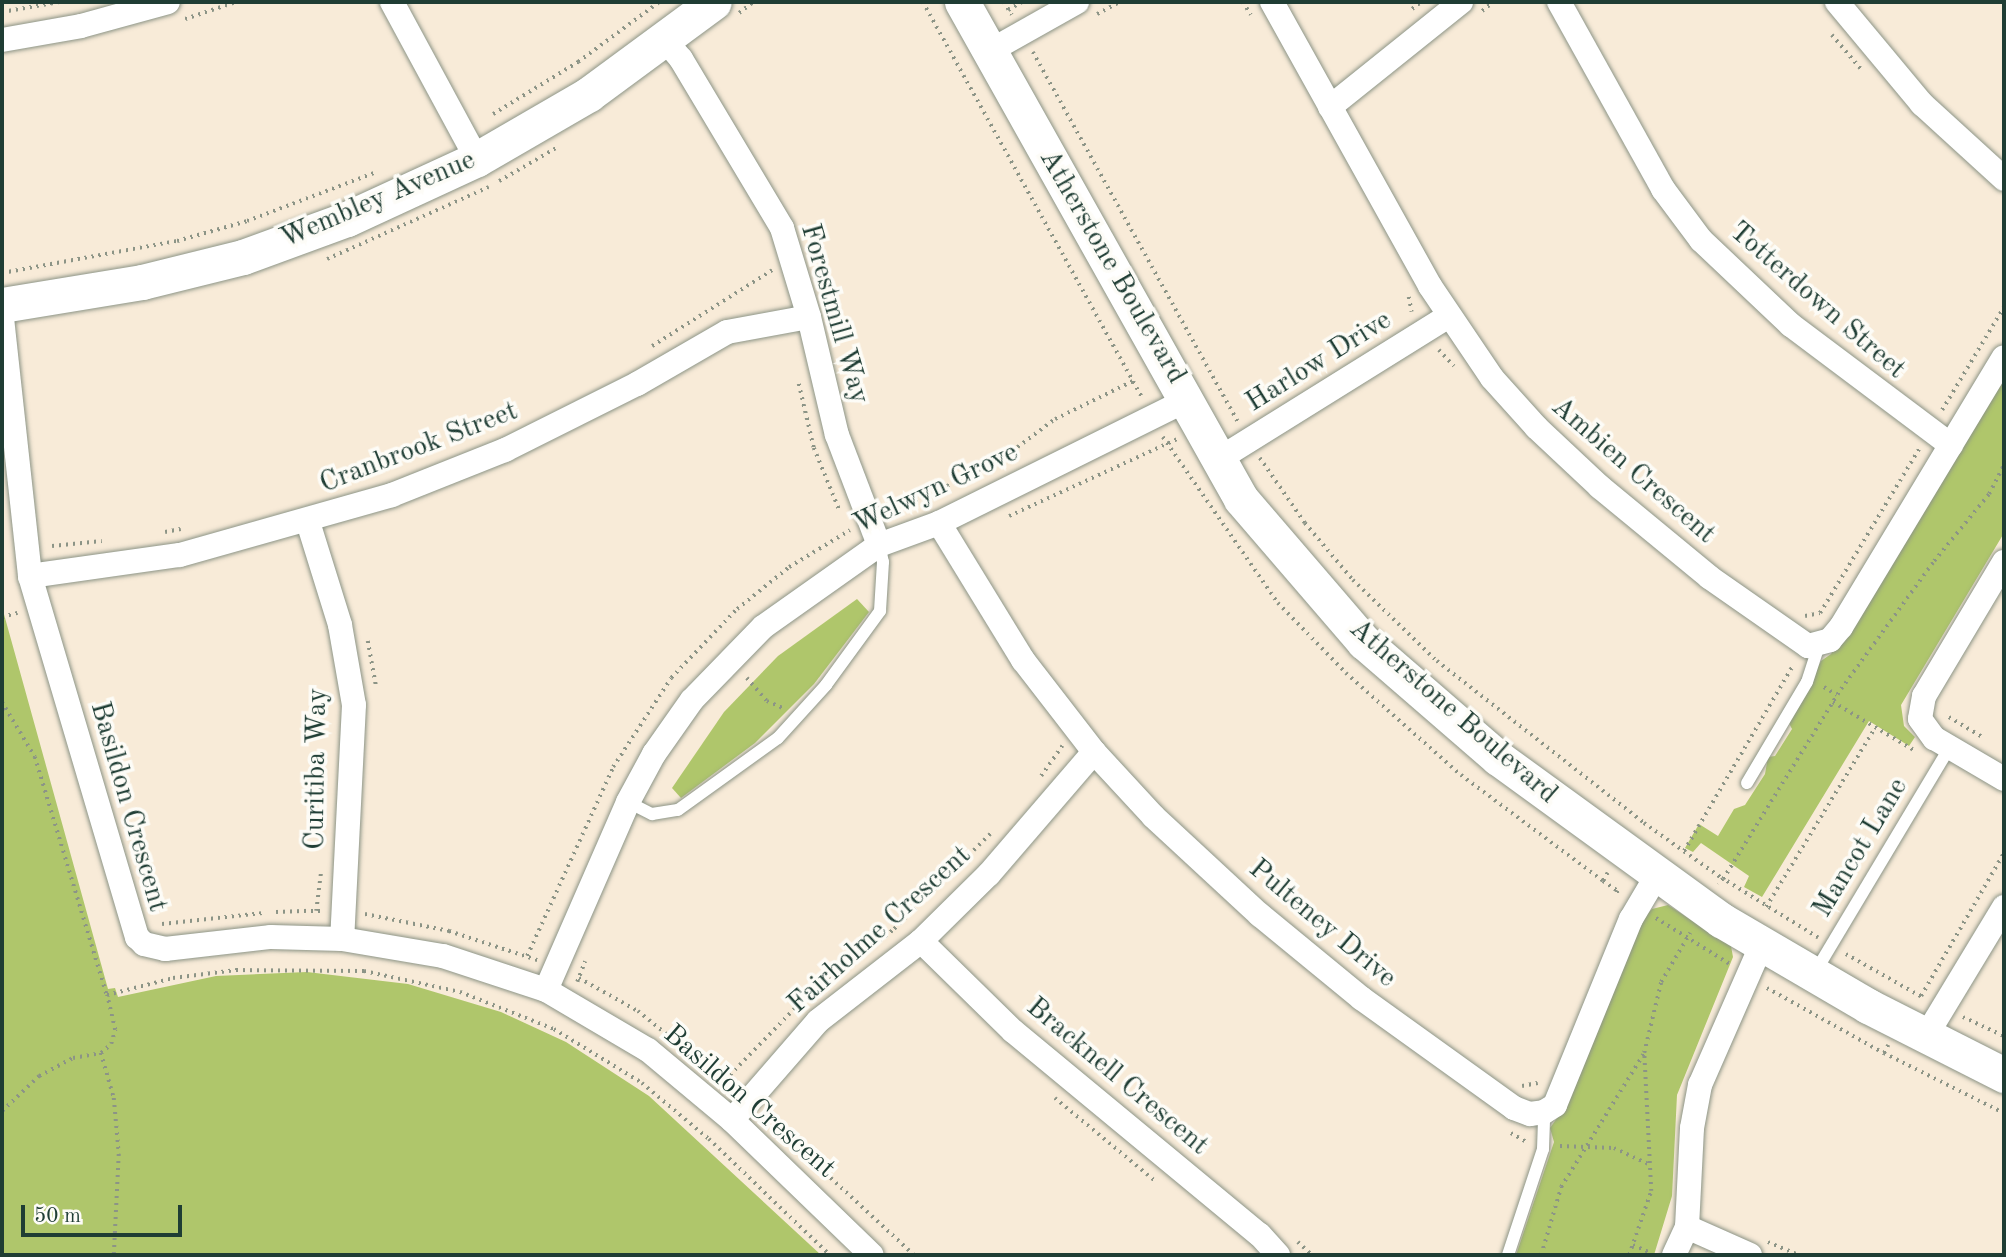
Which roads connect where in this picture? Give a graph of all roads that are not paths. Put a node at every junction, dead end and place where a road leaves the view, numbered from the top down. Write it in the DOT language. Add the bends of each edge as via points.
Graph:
graph roads {
  1 [pos="168,2"];
  2 [pos="392,2"];
  3 [pos="714,2"];
  4 [pos="961,2"];
  5 [pos="1077,2"];
  6 [pos="1272,2"];
  7 [pos="1461,2"];
  8 [pos="1559,2"];
  9 [pos="1837,2"];
  10 [pos="2,40"];
  11 [pos="665,40"];
  12 [pos="989,51"];
  13 [pos="1331,107"];
  14 [pos="477,159"];
  15 [pos="2004,179"];
  16 [pos="2,306"];
  17 [pos="1449,316"];
  18 [pos="809,317"];
  19 [pos="2,318"];
  20 [pos="2004,357"];
  21 [pos="1187,400"];
  22 [pos="1951,445"];
  23 [pos="1219,459"];
  24 [pos="309,522"];
  25 [pos="939,523"];
  26 [pos="878,545"];
  27 [pos="2004,562"];
  28 [pos="30,576"];
  29 [pos="1819,646"];
  30 [pos="1950,747"];
  31 [pos="1094,752"];
  32 [pos="2004,779"];
  33 [pos="1747,783"];
  34 [pos="628,802"];
  35 [pos="1657,875"];
  36 [pos="2004,907"];
  37 [pos="342,939"];
  38 [pos="921,941"];
  39 [pos="1762,944"];
  40 [pos="1822,960"];
  41 [pos="546,990"];
  42 [pos="1926,1036"];
  43 [pos="2004,1075"];
  44 [pos="1544,1112"];
  45 [pos="732,1120"];
  46 [pos="1687,1227"];
  47 [pos="872,1255"];
  48 [pos="1278,1255"];
  49 [pos="1508,1255"];
  50 [pos="1674,1255"];
  51 [pos="1750,1255"];
  1 -- 10 [label="street" via="81,26"];
  2 -- 14 [label="street"];
  3 -- 11 [label="street, Wembley Avenue"];
  4 -- 12 [label="street, Atherstone Boulevard"];
  5 -- 12 [label="street"];
  6 -- 13 [label="street, Ambien Crescent"];
  7 -- 13 [label="street"];
  8 -- 22 [label="street, Totterdown Street" via="1663,189 1701,240 1791,325 1936,421"];
  9 -- 15 [label="street" via="1922,104"];
  11 -- 14 [label="street, Wembley Avenue" via="589,94"];
  11 -- 18 [label="street, Forestmill Way" via="681,59 782,228"];
  12 -- 21 [label="street, Atherstone Boulevard"];
  13 -- 17 [label="street, Ambien Crescent"];
  14 -- 16 [label="street, Wembley Avenue" via="347,219 243,257 142,282"];
  17 -- 23 [label="street, Harlow Drive"];
  17 -- 29 [label="street, Ambien Crescent" via="1492,377 1568,459 1667,544 1782,630 1808,646"];
  18 -- 24 [label="street, Cranbrook Street" via="727,332 637,384 505,450"];
  18 -- 26 [label="street, Forestmill Way" via="836,435"];
  19 -- 28 [label="street, Basildon Crescent"];
  20 -- 22 [label="street"];
  21 -- 23 [label="street, Atherstone Boulevard"];
  21 -- 25 [label="street, Welwyn Grove"];
  22 -- 29 [label="street" via="1841,627"];
  23 -- 35 [label="street, Atherstone Boulevard" via="1241,499 1364,642 1498,758"];
  24 -- 28 [label="street, Cranbrook Street" via="180,555"];
  24 -- 37 [label="street, Curitiba Way" via="340,625 354,705"];
  25 -- 26 [label="street, Welwyn Grove"];
  25 -- 31 [label="street, Pulteney Drive" via="1023,660"];
  26 -- 34 [label="street, Welwyn Grove" via="810,590 692,700"];
  26 -- 34 [label="lane" via="883,562 880,611 778,738 678,810 652,814"];
  27 -- 30 [label="street" via="1921,704 1920,719 1927,730"];
  28 -- 37 [label="street, Basildon Crescent" via="130,926 137,937 144,944 165,948 271,937"];
  29 -- 33 [label="lane" via="1807,682"];
  30 -- 32 [label="street"];
  30 -- 40 [label="lane, Mancot Lane"];
  31 -- 38 [label="street, Fairholme Crescent" via="989,874"];
  31 -- 44 [label="street, Pulteney Drive" via="1154,817 1260,915 1362,998 1514,1108"];
  34 -- 41 [label="street, Welwyn Grove"];
  35 -- 39 [label="street, Atherstone Boulevard"];
  35 -- 44 [label="street" via="1631,919 1563,1093"];
  36 -- 42 [label="street"];
  37 -- 41 [label="street, Basildon Crescent" via="443,956"];
  38 -- 45 [label="street, Fairholme Crescent" via="818,1021"];
  38 -- 48 [label="street, Bracknell Crescent" via="1013,1031 1261,1235"];
  39 -- 40 [label="street, Atherstone Boulevard"];
  39 -- 46 [label="street" via="1700,1085 1692,1128"];
  40 -- 42 [label="street, Atherstone Boulevard"];
  41 -- 45 [label="street, Basildon Crescent" via="648,1050"];
  42 -- 43 [label="street, Atherstone Boulevard"];
  44 -- 49 [label="lane" via="1543,1149"];
  45 -- 47 [label="street, Basildon Crescent"];
  46 -- 50 [label="street"];
  46 -- 51 [label="street"];
}
